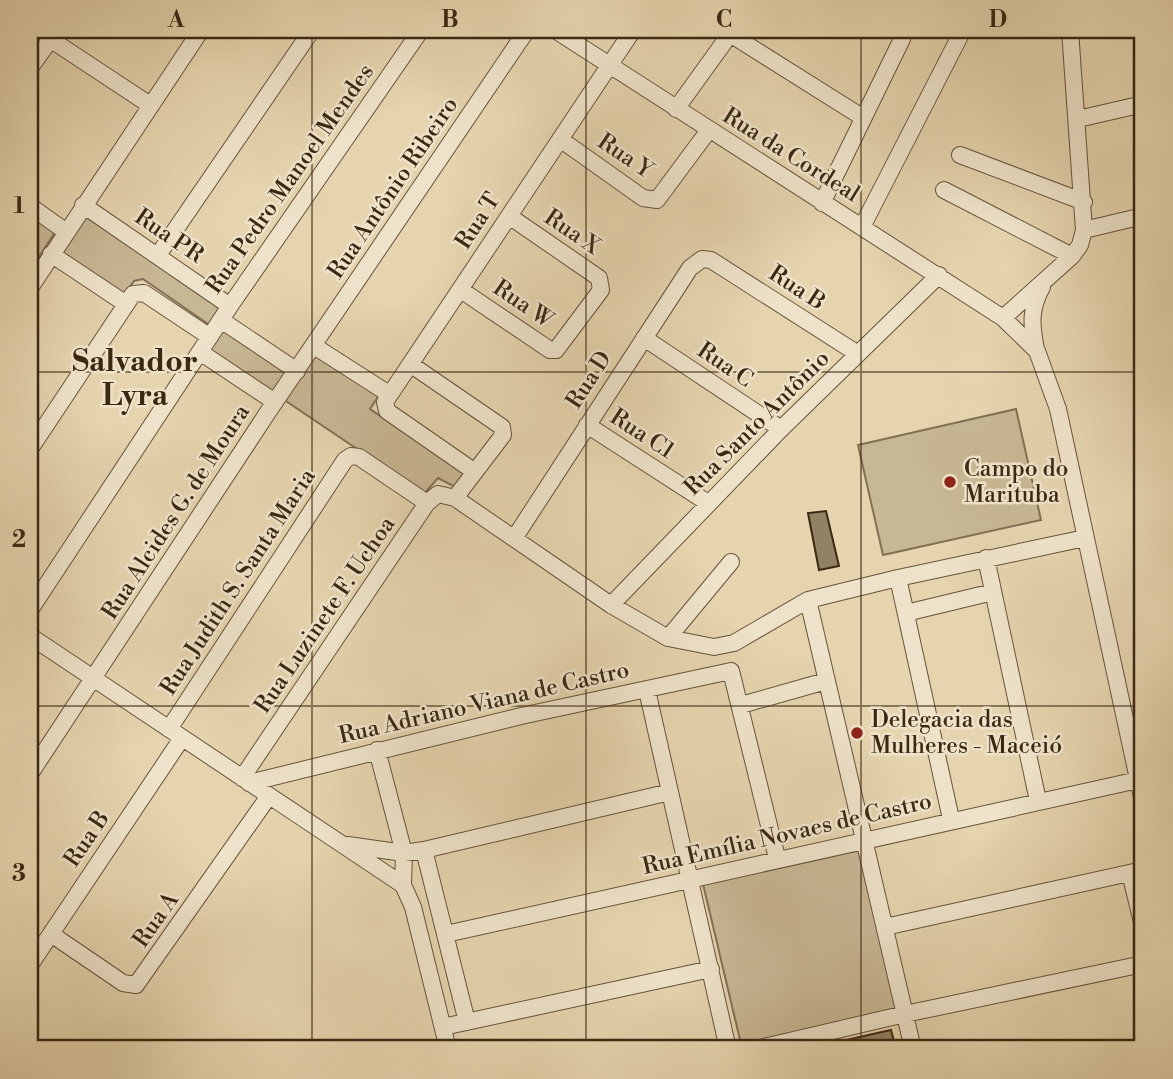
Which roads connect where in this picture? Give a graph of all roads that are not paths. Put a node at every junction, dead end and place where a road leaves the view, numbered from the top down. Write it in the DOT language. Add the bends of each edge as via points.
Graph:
graph roads {
  1 [pos="201,30"];
  2 [pos="312,30"];
  3 [pos="421,30"];
  4 [pos="527,30"];
  5 [pos="555,30"];
  6 [pos="634,30"];
  7 [pos="903,30"];
  8 [pos="963,30"];
  9 [pos="1070,30"];
  10 [pos="732,32"];
  11 [pos="54,35"];
  12 [pos="612,62"];
  13 [pos="30,68"];
  14 [pos="1143,104"];
  15 [pos="150,105"];
  16 [pos="676,109"];
  17 [pos="862,117"];
  18 [pos="1078,119"];
  19 [pos="709,130"];
  20 [pos="560,139"];
  21 [pos="960,155"];
  22 [pos="944,190"];
  23 [pos="822,202"];
  24 [pos="1084,202"];
  25 [pos="83,205"];
  26 [pos="30,206"];
  27 [pos="509,216"];
  28 [pos="1143,216"];
  29 [pos="862,227"];
  30 [pos="1084,230"];
  31 [pos="65,231"];
  32 [pos="158,256"];
  33 [pos="1072,256"];
  34 [pos="30,257"];
  35 [pos="48,260"];
  36 [pos="711,260"];
  37 [pos="939,275"];
  38 [pos="1045,280"];
  39 [pos="30,288"];
  40 [pos="461,290"];
  41 [pos="129,299"];
  42 [pos="226,313"];
  43 [pos="1003,318"];
  44 [pos="210,337"];
  45 [pos="644,338"];
  46 [pos="314,346"];
  47 [pos="561,346"];
  48 [pos="1037,351"];
  49 [pos="200,352"];
  50 [pos="858,354"];
  51 [pos="410,364"];
  52 [pos="297,371"];
  53 [pos="387,398"];
  54 [pos="275,402"];
  55 [pos="587,425"];
  56 [pos="781,429"];
  57 [pos="30,449"];
  58 [pos="475,472"];
  59 [pos="455,498"];
  60 [pos="427,503"];
  61 [pos="708,503"];
  62 [pos="515,537"];
  63 [pos="1085,538"];
  64 [pos="986,558"];
  65 [pos="731,562"];
  66 [pos="898,578"];
  67 [pos="993,592"];
  68 [pos="808,600"];
  69 [pos="611,605"];
  70 [pos="30,610"];
  71 [pos="906,612"];
  72 [pos="30,636"];
  73 [pos="668,638"];
  74 [pos="94,680"];
  75 [pos="826,681"];
  76 [pos="647,690"];
  77 [pos="741,705"];
  78 [pos="176,734"];
  79 [pos="377,750"];
  80 [pos="30,774"];
  81 [pos="1138,779"];
  82 [pos="246,781"];
  83 [pos="670,792"];
  84 [pos="269,796"];
  85 [pos="1038,800"];
  86 [pos="1143,802"];
  87 [pos="951,819"];
  88 [pos="864,839"];
  89 [pos="342,845"];
  90 [pos="425,850"];
  91 [pos="404,853"];
  92 [pos="777,858"];
  93 [pos="1137,872"];
  94 [pos="691,879"];
  95 [pos="402,885"];
  96 [pos="1143,926"];
  97 [pos="885,927"];
  98 [pos="51,934"];
  99 [pos="446,934"];
  100 [pos="1143,964"];
  101 [pos="30,965"];
  102 [pos="711,969"];
  103 [pos="905,1014"];
  104 [pos="467,1022"];
  105 [pos="443,1027"];
  106 [pos="818,1042"];
  107 [pos="448,1049"];
  108 [pos="728,1049"];
  109 [pos="755,1049"];
  110 [pos="913,1049"];
  1 -- 15 [label="street"];
  2 -- 32 [label="street"];
  3 -- 42 [label="street, Rua Pedro Manoel Mendes"];
  4 -- 46 [label="street, Rua Antônio Ribeiro"];
  5 -- 12 [label="street, Rua da Cordeal"];
  6 -- 12 [label="street, Rua T"];
  7 -- 17 [label="street"];
  8 -- 29 [label="street"];
  9 -- 18 [label="street"];
  10 -- 16 [label="street"];
  10 -- 17 [label="street"];
  11 -- 13 [label="street"];
  11 -- 15 [label="street"];
  12 -- 16 [label="street, Rua da Cordeal"];
  12 -- 20 [label="street, Rua T"];
  14 -- 18 [label="street"];
  15 -- 25 [label="street"];
  16 -- 19 [label="street, Rua da Cordeal"];
  17 -- 23 [label="street"];
  18 -- 24 [label="street"];
  19 -- 20 [label="street, Rua Y" via="657,200 643,198"];
  19 -- 23 [label="street, Rua da Cordeal"];
  20 -- 27 [label="street, Rua T"];
  21 -- 24 [label="street"];
  22 -- 33 [label="street"];
  23 -- 29 [label="street, Rua da Cordeal"];
  24 -- 30 [label="street"];
  25 -- 31 [label="street"];
  25 -- 32 [label="street, Rua PR"];
  26 -- 31 [label="street"];
  27 -- 40 [label="street, Rua T"];
  27 -- 47 [label="street, Rua X" via="599,278 601,290"];
  28 -- 30 [label="street"];
  29 -- 37 [label="street, Rua da Cordeal"];
  30 -- 33 [label="street"];
  31 -- 35 [label="street"];
  32 -- 42 [label="street, Rua PR"];
  33 -- 38 [label="street"];
  34 -- 35 [label="street"];
  35 -- 39 [label="street"];
  35 -- 41 [label="street"];
  36 -- 45 [label="street, Rua D" via="702,259 690,268"];
  36 -- 50 [label="street, Rua B"];
  37 -- 43 [label="street, Rua da Cordeal"];
  37 -- 50 [label="street, Rua Santo Antônio"];
  38 -- 43 [label="street"];
  38 -- 48 [label="street" via="1032,306"];
  40 -- 47 [label="street, Rua W" via="550,350"];
  40 -- 51 [label="street, Rua T"];
  41 -- 44 [label="street" via="144,293"];
  41 -- 57 [label="street"];
  42 -- 44 [label="street, Rua Pedro Manoel Mendes"];
  42 -- 52 [label="street, Rua PR"];
  43 -- 48 [label="street, Rua da Cordeal"];
  44 -- 49 [label="street, Rua Pedro Manoel Mendes"];
  45 -- 55 [label="street, Rua D"];
  45 -- 56 [label="street, Rua C"];
  46 -- 52 [label="street, Rua Antônio Ribeiro"];
  46 -- 53 [label="street"];
  48 -- 63 [label="street" via="1058,409"];
  49 -- 54 [label="street"];
  49 -- 70 [label="street, Rua Pedro Manoel Mendes"];
  50 -- 56 [label="street, Rua Santo Antônio"];
  51 -- 53 [label="street, Rua T"];
  51 -- 58 [label="street" via="502,426 503,435"];
  52 -- 54 [label="street, Rua Alcides G. de Moura"];
  53 -- 58 [label="street" via="387,411"];
  54 -- 74 [label="street, Rua Alcides G. de Moura"];
  55 -- 61 [label="street, Rua C1"];
  55 -- 62 [label="street, Rua D"];
  56 -- 61 [label="street, Rua Santo Antônio"];
  58 -- 59 [label="street"];
  59 -- 60 [label="street" via="438,494"];
  59 -- 62 [label="street"];
  60 -- 78 [label="street, Rua Judith S. Santa Maria" via="359,457 345,460"];
  60 -- 82 [label="street, Rua Luzinete F. Uchoa"];
  61 -- 69 [label="street, Rua Santo Antônio"];
  62 -- 69 [label="street"];
  63 -- 64 [label="street"];
  63 -- 81 [label="street"];
  64 -- 66 [label="street"];
  64 -- 67 [label="street"];
  65 -- 73 [label="street"];
  66 -- 68 [label="street"];
  66 -- 71 [label="street"];
  67 -- 71 [label="street"];
  67 -- 85 [label="street"];
  68 -- 73 [label="street" via="734,643 714,647"];
  68 -- 75 [label="street"];
  69 -- 73 [label="street"];
  71 -- 87 [label="street"];
  72 -- 74 [label="street"];
  74 -- 78 [label="street"];
  74 -- 80 [label="street"];
  75 -- 77 [label="street"];
  75 -- 88 [label="street"];
  76 -- 77 [label="street, Rua Adriano Viana de Castro" via="731,671"];
  76 -- 79 [label="street, Rua Adriano Viana de Castro"];
  76 -- 83 [label="street"];
  77 -- 92 [label="street"];
  78 -- 82 [label="street"];
  78 -- 98 [label="street, Rua B"];
  79 -- 82 [label="street, Rua Adriano Viana de Castro"];
  79 -- 91 [label="street"];
  81 -- 85 [label="street, Rua Emília Novaes de Castro"];
  81 -- 86 [label="street"];
  82 -- 84 [label="street"];
  83 -- 90 [label="street"];
  83 -- 94 [label="street"];
  84 -- 89 [label="street"];
  84 -- 98 [label="street, Rua A" via="136,985 123,982"];
  85 -- 87 [label="street, Rua Emília Novaes de Castro"];
  87 -- 88 [label="street, Rua Emília Novaes de Castro"];
  88 -- 92 [label="street, Rua Emília Novaes de Castro"];
  88 -- 97 [label="street"];
  89 -- 91 [label="street"];
  89 -- 95 [label="street"];
  90 -- 91 [label="street"];
  90 -- 99 [label="street"];
  91 -- 95 [label="street"];
  92 -- 94 [label="street, Rua Emília Novaes de Castro"];
  93 -- 96 [label="street"];
  93 -- 97 [label="street"];
  94 -- 99 [label="street, Rua Emília Novaes de Castro"];
  94 -- 102 [label="street"];
  95 -- 105 [label="street" via="413,907"];
  97 -- 103 [label="street"];
  98 -- 101 [label="street, Rua B"];
  99 -- 104 [label="street"];
  100 -- 103 [label="street"];
  102 -- 104 [label="street"];
  102 -- 108 [label="street"];
  103 -- 106 [label="street"];
  103 -- 110 [label="street"];
  104 -- 105 [label="street"];
  105 -- 107 [label="street"];
  106 -- 109 [label="street"];
}
